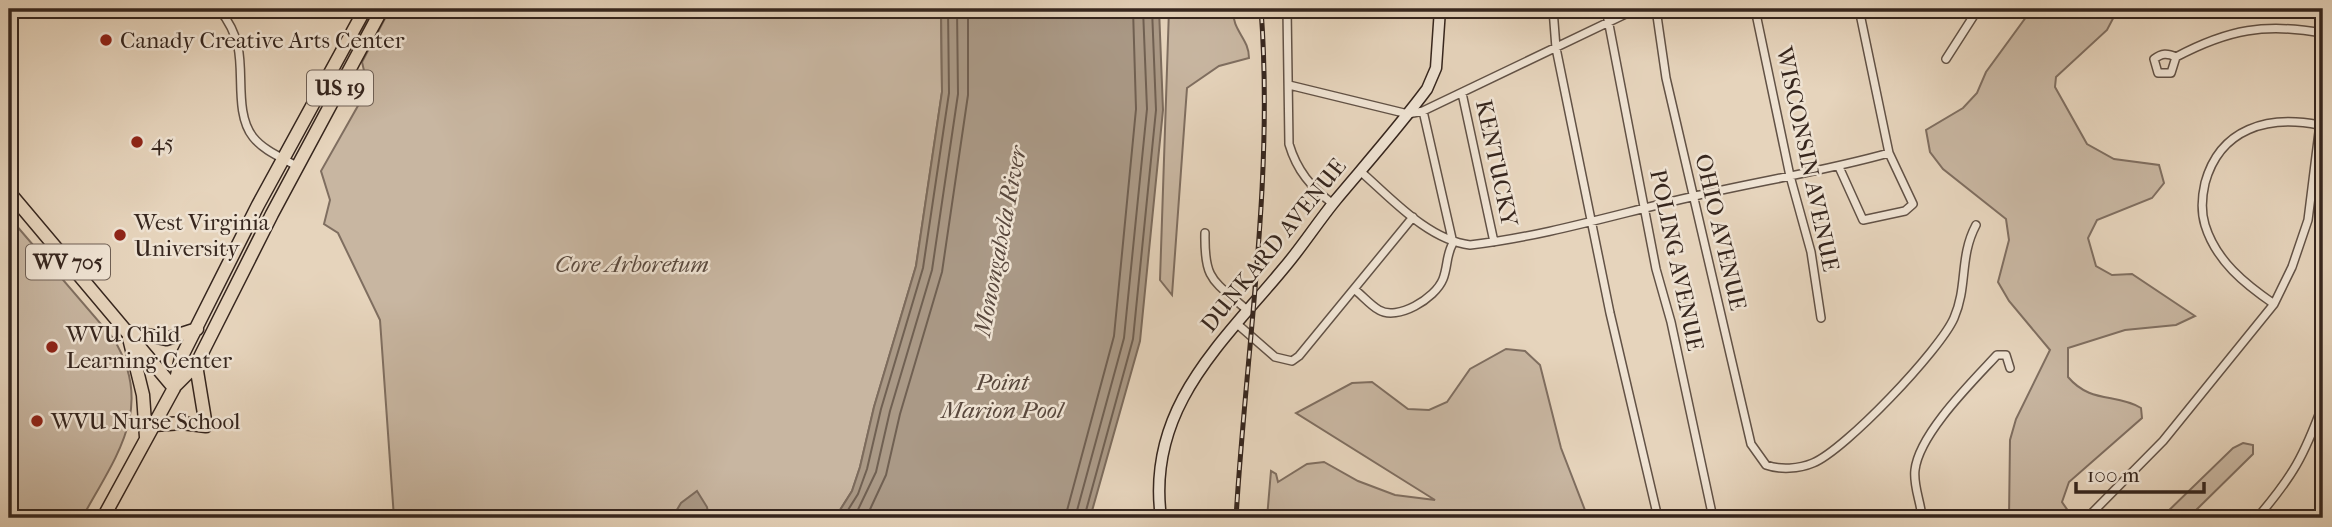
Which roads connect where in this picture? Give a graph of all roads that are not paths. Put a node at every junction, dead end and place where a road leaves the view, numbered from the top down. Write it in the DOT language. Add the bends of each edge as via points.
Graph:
graph roads {
  1 [pos="219,9"];
  2 [pos="365,9"];
  3 [pos="382,9"];
  4 [pos="1287,9"];
  5 [pos="1440,9"];
  6 [pos="1553,9"];
  7 [pos="1606,9"];
  8 [pos="1636,9"];
  9 [pos="1656,9"];
  10 [pos="1755,9"];
  11 [pos="1859,9"];
  12 [pos="1978,9"];
  13 [pos="1606,23"];
  14 [pos="2323,33"];
  15 [pos="1556,48"];
  16 [pos="2176,57"];
  17 [pos="1946,60"];
  18 [pos="1289,85"];
  19 [pos="1462,93"];
  20 [pos="2323,100"];
  21 [pos="1423,111"];
  22 [pos="1408,114"];
  23 [pos="2319,125"];
  24 [pos="1889,153"];
  25 [pos="284,158"];
  26 [pos="298,167"];
  27 [pos="1839,167"];
  28 [pos="1360,171"];
  29 [pos="1790,176"];
  30 [pos="9,192"];
  31 [pos="1692,196"];
  32 [pos="1333,204"];
  33 [pos="1647,209"];
  34 [pos="1413,217"];
  35 [pos="1594,222"];
  36 [pos="1976,225"];
  37 [pos="1205,233"];
  38 [pos="1494,242"];
  39 [pos="1453,243"];
  40 [pos="1354,289"];
  41 [pos="2274,304"];
  42 [pos="1247,310"];
  43 [pos="1821,318"];
  44 [pos="1236,323"];
  45 [pos="197,329"];
  46 [pos="127,331"];
  47 [pos="196,365"];
  48 [pos="2010,368"];
  49 [pos="174,388"];
  50 [pos="2323,404"];
  51 [pos="154,425"];
  52 [pos="146,438"];
  53 [pos="103,518"];
  54 [pos="1161,518"];
  55 [pos="1658,518"];
  56 [pos="1713,518"];
  57 [pos="1922,518"];
  58 [pos="2087,518"];
  59 [pos="2257,518"];
  1 -- 25 [label="street" via="238,47 246,122 261,145"];
  2 -- 25 [label="main road, US 19"];
  3 -- 26 [label="main road, US 19"];
  4 -- 18 [label="street"];
  5 -- 22 [label="main road, DUNKARD AVENUE" via="1436,68"];
  6 -- 15 [label="street"];
  7 -- 13 [label="street, POLING AVENUE"];
  8 -- 13 [label="street"];
  9 -- 31 [label="street, OHIO AVENUE"];
  10 -- 29 [label="street, WISCONSIN AVENUE"];
  11 -- 24 [label="street"];
  12 -- 17 [label="street"];
  13 -- 15 [label="street"];
  13 -- 33 [label="street, POLING AVENUE"];
  14 -- 16 [label="street" via="2268,27 2239,30"];
  15 -- 19 [label="street"];
  15 -- 35 [label="street"];
  18 -- 22 [label="street"];
  18 -- 32 [label="street" via="1287,127 1295,162 1306,181"];
  19 -- 21 [label="street"];
  19 -- 38 [label="street, KENTUCKY"];
  20 -- 23 [label="street"];
  21 -- 22 [label="street"];
  21 -- 39 [label="street"];
  22 -- 28 [label="main road, DUNKARD AVENUE"];
  23 -- 41 [label="street" via="2308,220"];
  23 -- 41 [label="street" via="2293,120 2264,123 2221,148 2208,171 2202,195 2204,224 2216,249 2231,269"];
  24 -- 27 [label="street"];
  24 -- 27 [label="street" via="1913,204 1905,211 1863,220"];
  25 -- 26 [label="street"];
  25 -- 45 [label="main road, US 19"];
  26 -- 47 [label="main road, US 19"];
  27 -- 29 [label="street"];
  28 -- 32 [label="main road, DUNKARD AVENUE"];
  28 -- 34 [label="street"];
  29 -- 31 [label="street"];
  29 -- 43 [label="street, WISCONSIN AVENUE" via="1811,252"];
  30 -- 46 [label="main road, WV 705"];
  31 -- 33 [label="street"];
  31 -- 36 [label="street, OHIO AVENUE" via="1751,444 1773,467 1813,463 1832,452 1929,355 1955,317 1966,244"];
  32 -- 42 [label="main road, DUNKARD AVENUE"];
  33 -- 35 [label="street"];
  33 -- 56 [label="street, POLING AVENUE" via="1656,268"];
  34 -- 39 [label="street"];
  34 -- 40 [label="street"];
  35 -- 38 [label="street"];
  35 -- 55 [label="street" via="1610,313"];
  37 -- 42 [label="street" via="1204,260 1210,278"];
  38 -- 39 [label="street"];
  39 -- 40 [label="street" via="1442,281 1418,306 1381,312"];
  40 -- 44 [label="street" via="1292,361 1275,357"];
  41 -- 58 [label="street" via="2163,441"];
  42 -- 44 [label="main road, DUNKARD AVENUE"];
  44 -- 54 [label="main road, DUNKARD AVENUE" via="1185,390 1165,449 1158,501"];
  45 -- 46 [label="main road" via="166,339"];
  45 -- 49 [label="main road, US 19" via="181,358"];
  46 -- 49 [label="main road, WV 705"];
  46 -- 52 [label="main road" via="141,387"];
  47 -- 49 [label="main road, US 19"];
  47 -- 51 [label="main road" via="206,426"];
  48 -- 57 [label="street" via="2006,355 1997,355 1918,453 1915,482"];
  49 -- 51 [label="main road, US 19"];
  50 -- 59 [label="street" via="2305,455"];
  51 -- 52 [label="main road, US 19"];
  52 -- 53 [label="main road, US 19"];
}
